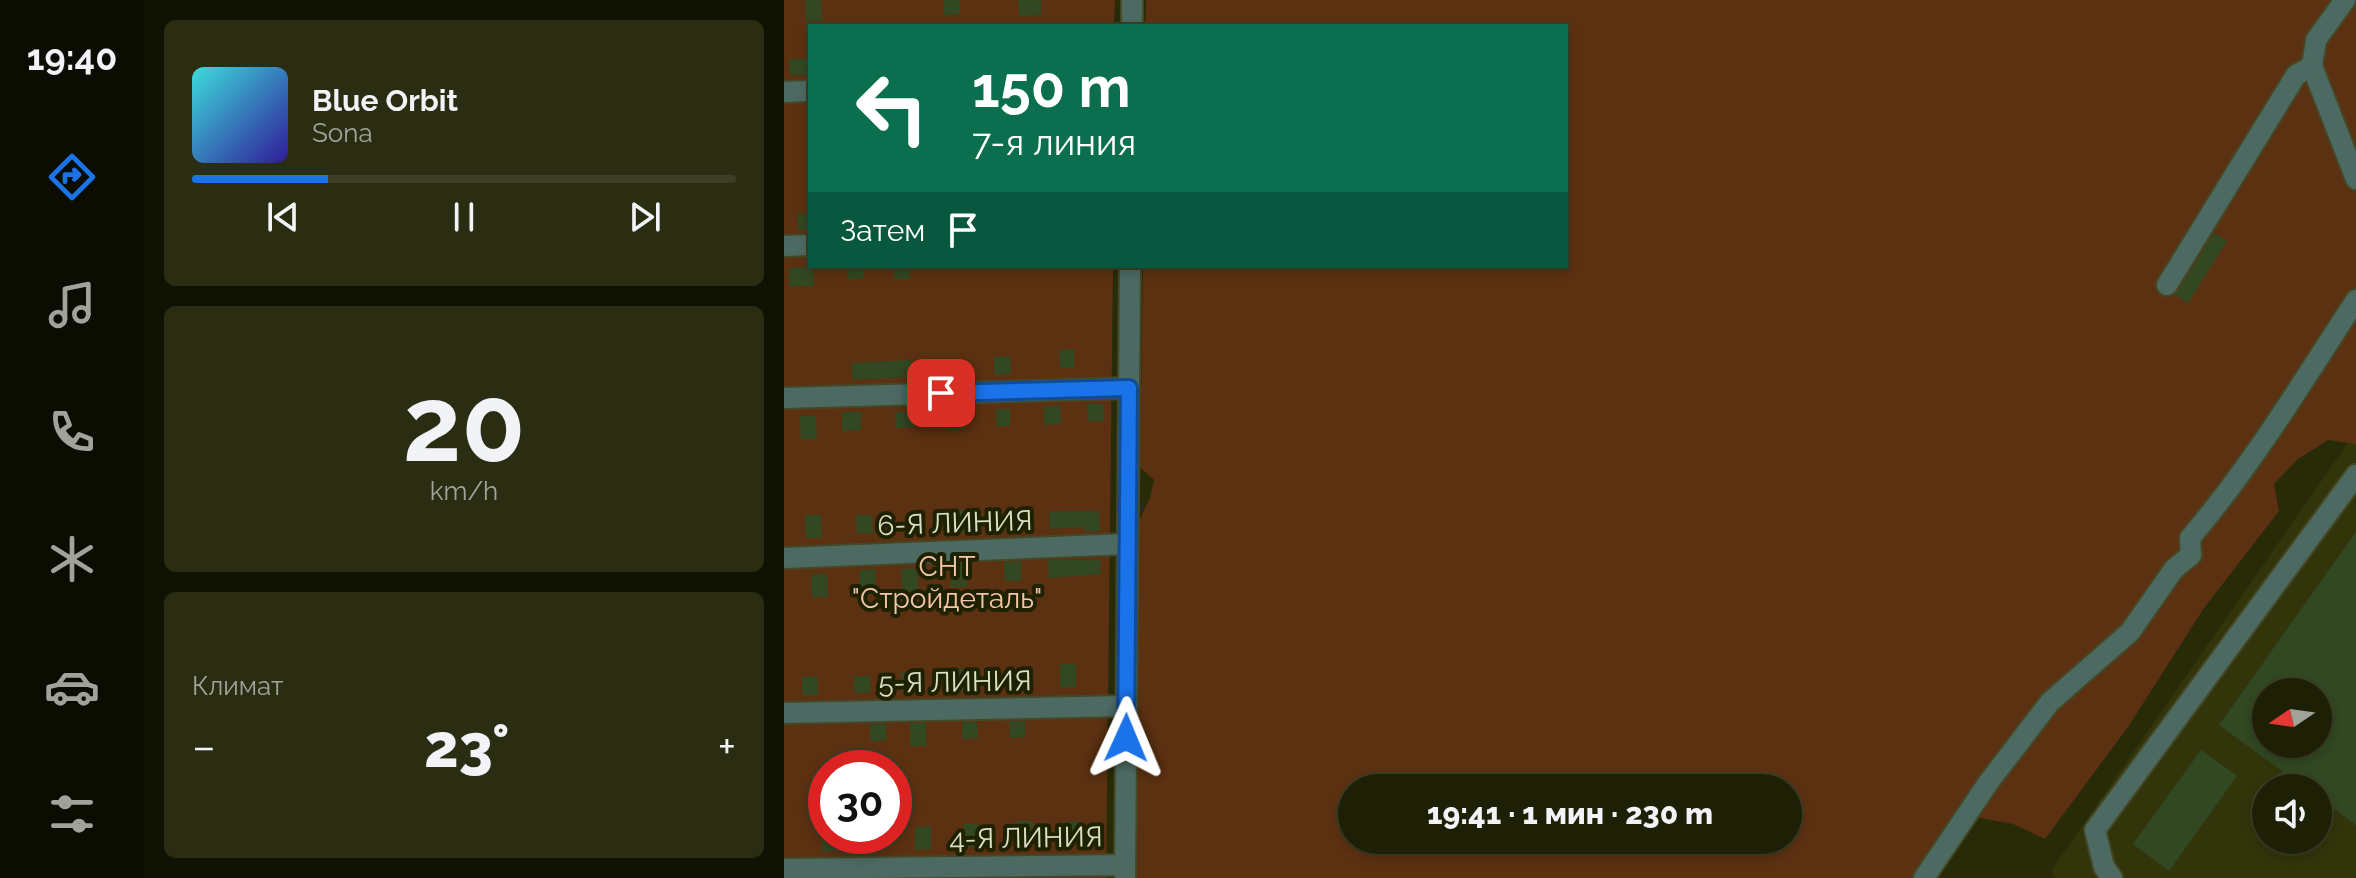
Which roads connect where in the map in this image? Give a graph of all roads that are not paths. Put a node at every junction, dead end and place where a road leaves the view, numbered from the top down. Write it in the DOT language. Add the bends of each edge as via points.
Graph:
graph roads {
  1 [pos="1132,0"];
  2 [pos="2345,0"];
  3 [pos="1132,24"];
  4 [pos="2312,66"];
  5 [pos="808,91"];
  6 [pos="784,92"];
  7 [pos="2356,179"];
  8 [pos="808,245"];
  9 [pos="784,246"];
  10 [pos="1130,268"];
  11 [pos="2167,285"];
  12 [pos="2356,300"];
  13 [pos="1129,388"];
  14 [pos="784,398"];
  15 [pos="2356,475"];
  16 [pos="1128,544"];
  17 [pos="784,558"];
  18 [pos="1127,706"];
  19 [pos="784,713"];
  20 [pos="784,869"];
  21 [pos="1125,872"];
  22 [pos="1924,878"];
  23 [pos="2112,878"];
  1 -- 3 [label="street"];
  2 -- 4 [label="street" via="2316,40"];
  4 -- 7 [label="street"];
  4 -- 11 [label="street" via="2296,75"];
  5 -- 6 [label="street"];
  8 -- 9 [label="street"];
  10 -- 13 [label="street"];
  12 -- 22 [label="street" via="2273,428 2190,538 2191,555 2174,569 2130,632 2050,702"];
  13 -- 14 [label="street"];
  13 -- 16 [label="street"];
  15 -- 23 [label="street" via="2095,830"];
  16 -- 17 [label="street, 6-Я ЛИНИЯ"];
  16 -- 18 [label="street"];
  18 -- 19 [label="street, 5-Я ЛИНИЯ"];
  18 -- 21 [label="street"];
  20 -- 21 [label="street, 4-Я ЛИНИЯ"];
}
